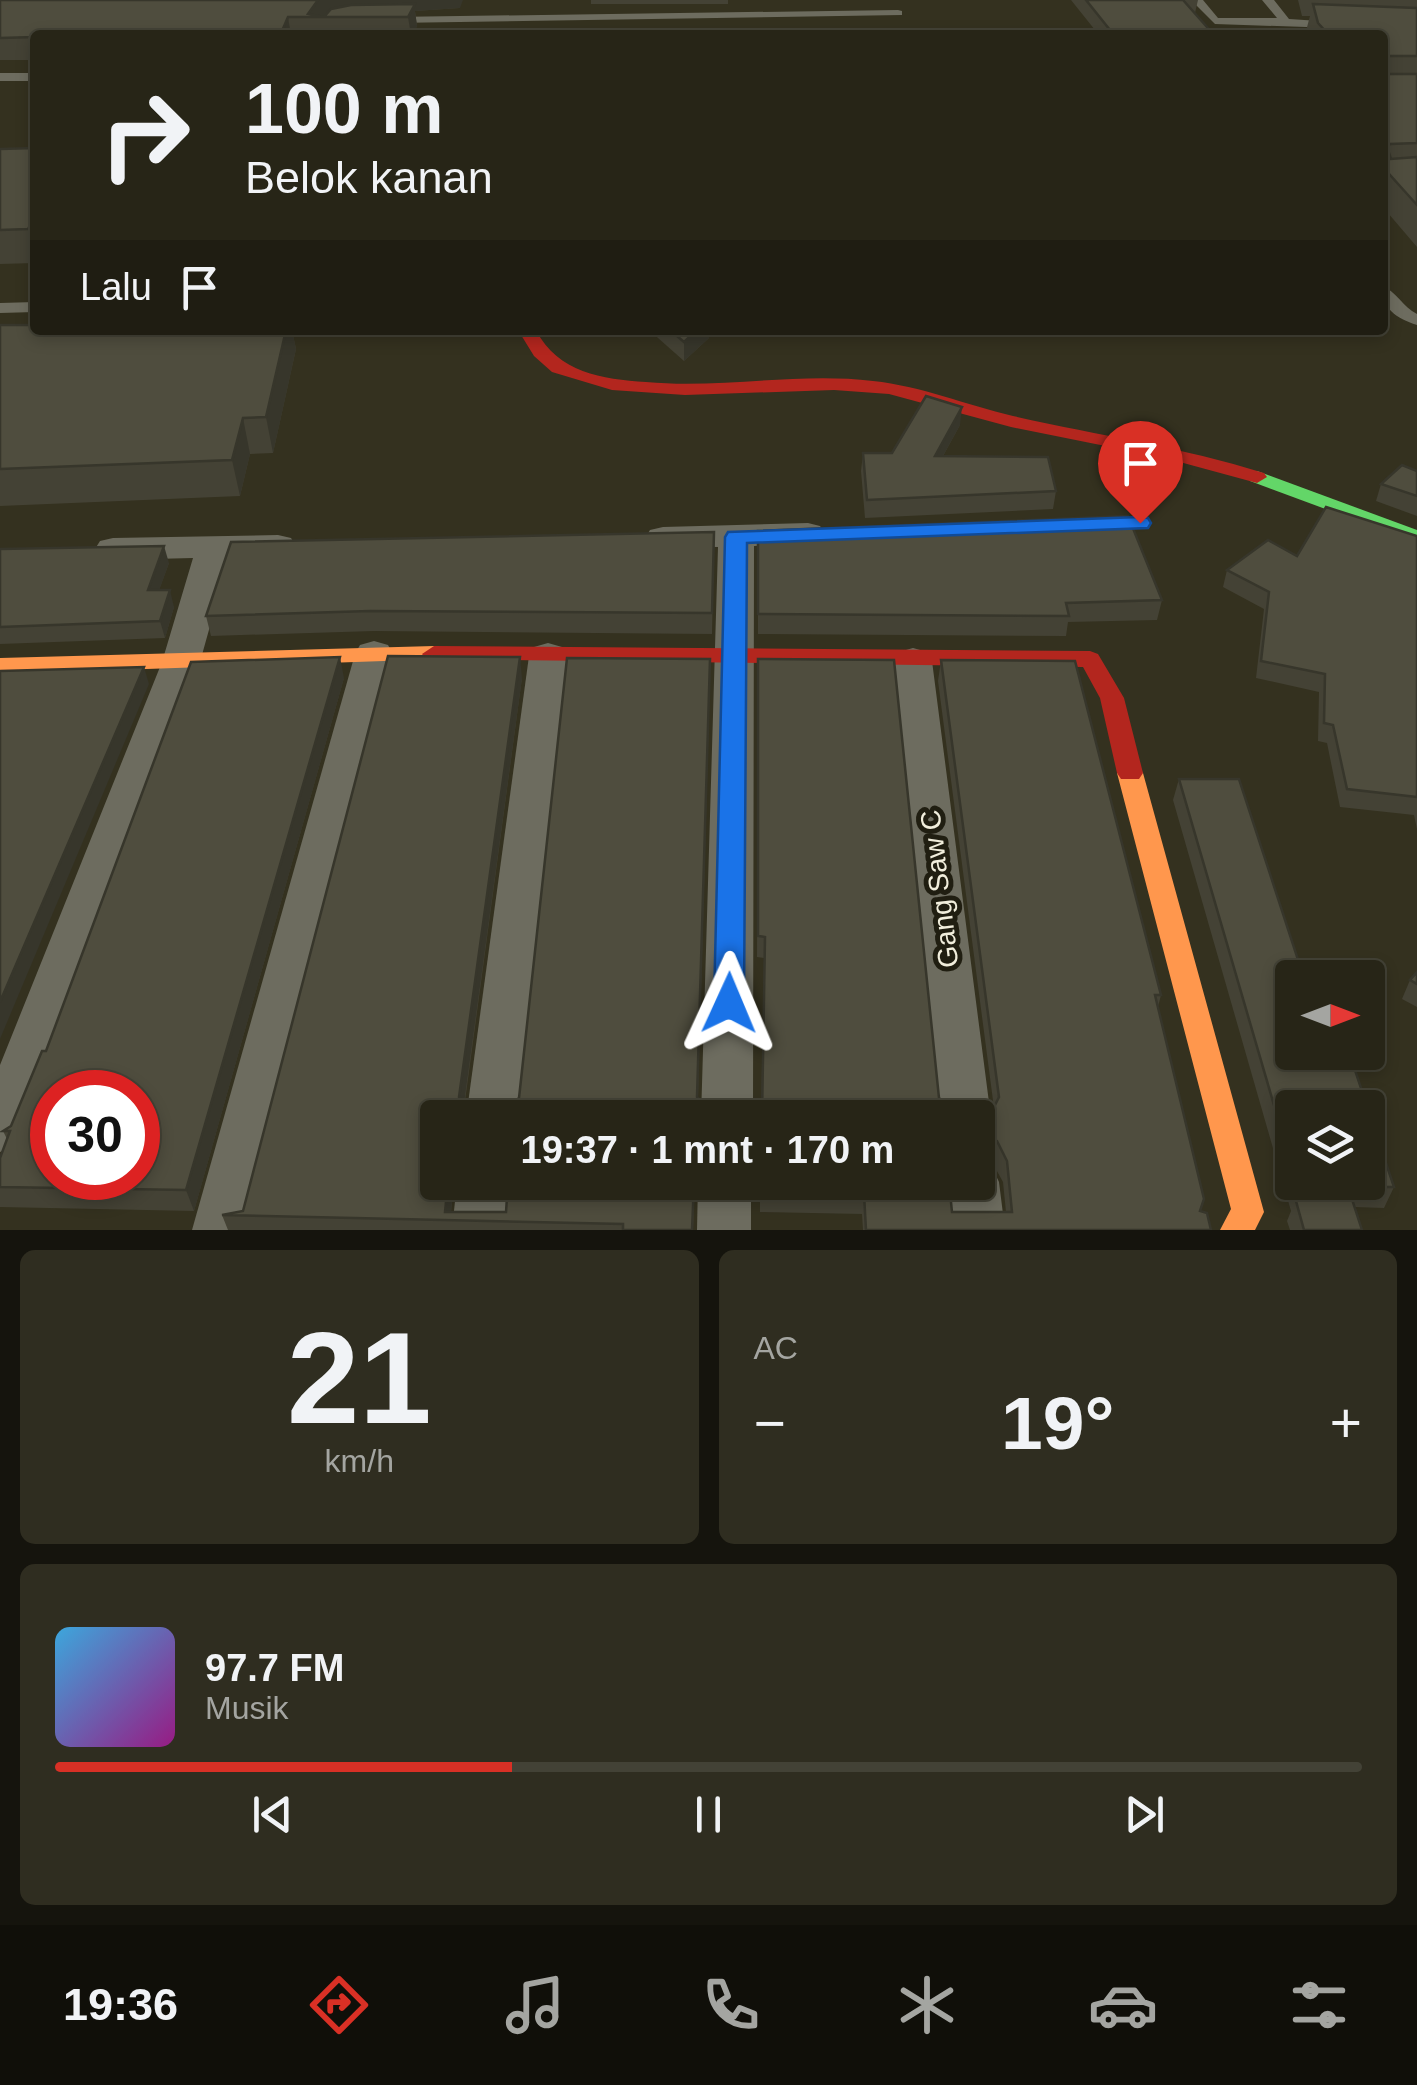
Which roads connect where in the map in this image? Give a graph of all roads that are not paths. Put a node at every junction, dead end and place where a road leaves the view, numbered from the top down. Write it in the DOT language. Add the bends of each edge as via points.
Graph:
graph roads {
  1 [pos="1197,0"];
  2 [pos="1268,0"];
  3 [pos="898,13"];
  4 [pos="374,20"];
  5 [pos="1215,21"];
  6 [pos="1286,22"];
  7 [pos="1348,26"];
  8 [pos="1223,30"];
  9 [pos="30,77"];
  10 [pos="0,78"];
  11 [pos="1388,297"];
  12 [pos="30,307"];
  13 [pos="0,308"];
  14 [pos="1417,320"];
  15 [pos="528,335"];
  16 [pos="832,534"];
  17 [pos="736,537"];
  18 [pos="1417,537"];
  19 [pos="620,539"];
  20 [pos="311,545"];
  21 [pos="214,547"];
  22 [pos="78,550"];
  23 [pos="374,654"];
  24 [pos="548,656"];
  25 [pos="736,659"];
  26 [pos="913,660"];
  27 [pos="181,662"];
  28 [pos="0,666"];
  29 [pos="494,1100"];
  30 [pos="726,1100"];
  31 [pos="963,1100"];
  32 [pos="0,1130"];
  33 [pos="482,1200"];
  34 [pos="725,1200"];
  35 [pos="974,1200"];
  36 [pos="219,1230"];
  37 [pos="479,1230"];
  38 [pos="724,1230"];
  39 [pos="978,1230"];
  40 [pos="1236,1230"];
  1 -- 5 [label="lane"];
  2 -- 6 [label="lane"];
  3 -- 4 [label="lane"];
  5 -- 6 [label="lane"];
  5 -- 8 [label="lane"];
  6 -- 7 [label="lane"];
  9 -- 10 [label="lane"];
  11 -- 14 [label="lane"];
  12 -- 13 [label="lane"];
  15 -- 18 [label="street" via="542,361 585,380 888,388 1054,431 1183,454"];
  16 -- 17 [label="street"];
  17 -- 19 [label="street"];
  17 -- 25 [label="street"];
  20 -- 21 [label="street"];
  21 -- 22 [label="street"];
  21 -- 27 [label="street"];
  23 -- 24 [label="street"];
  23 -- 27 [label="street"];
  23 -- 36 [label="street"];
  24 -- 25 [label="street"];
  24 -- 29 [label="street"];
  25 -- 26 [label="street"];
  25 -- 30 [label="street"];
  26 -- 31 [label="street, Gang Saw C"];
  26 -- 40 [label="street" via="1079,658 1100,670 1248,1212"];
  27 -- 28 [label="street"];
  27 -- 32 [label="street"];
  33 -- 37 [label="street"];
  34 -- 38 [label="street"];
  35 -- 39 [label="street"];
}
